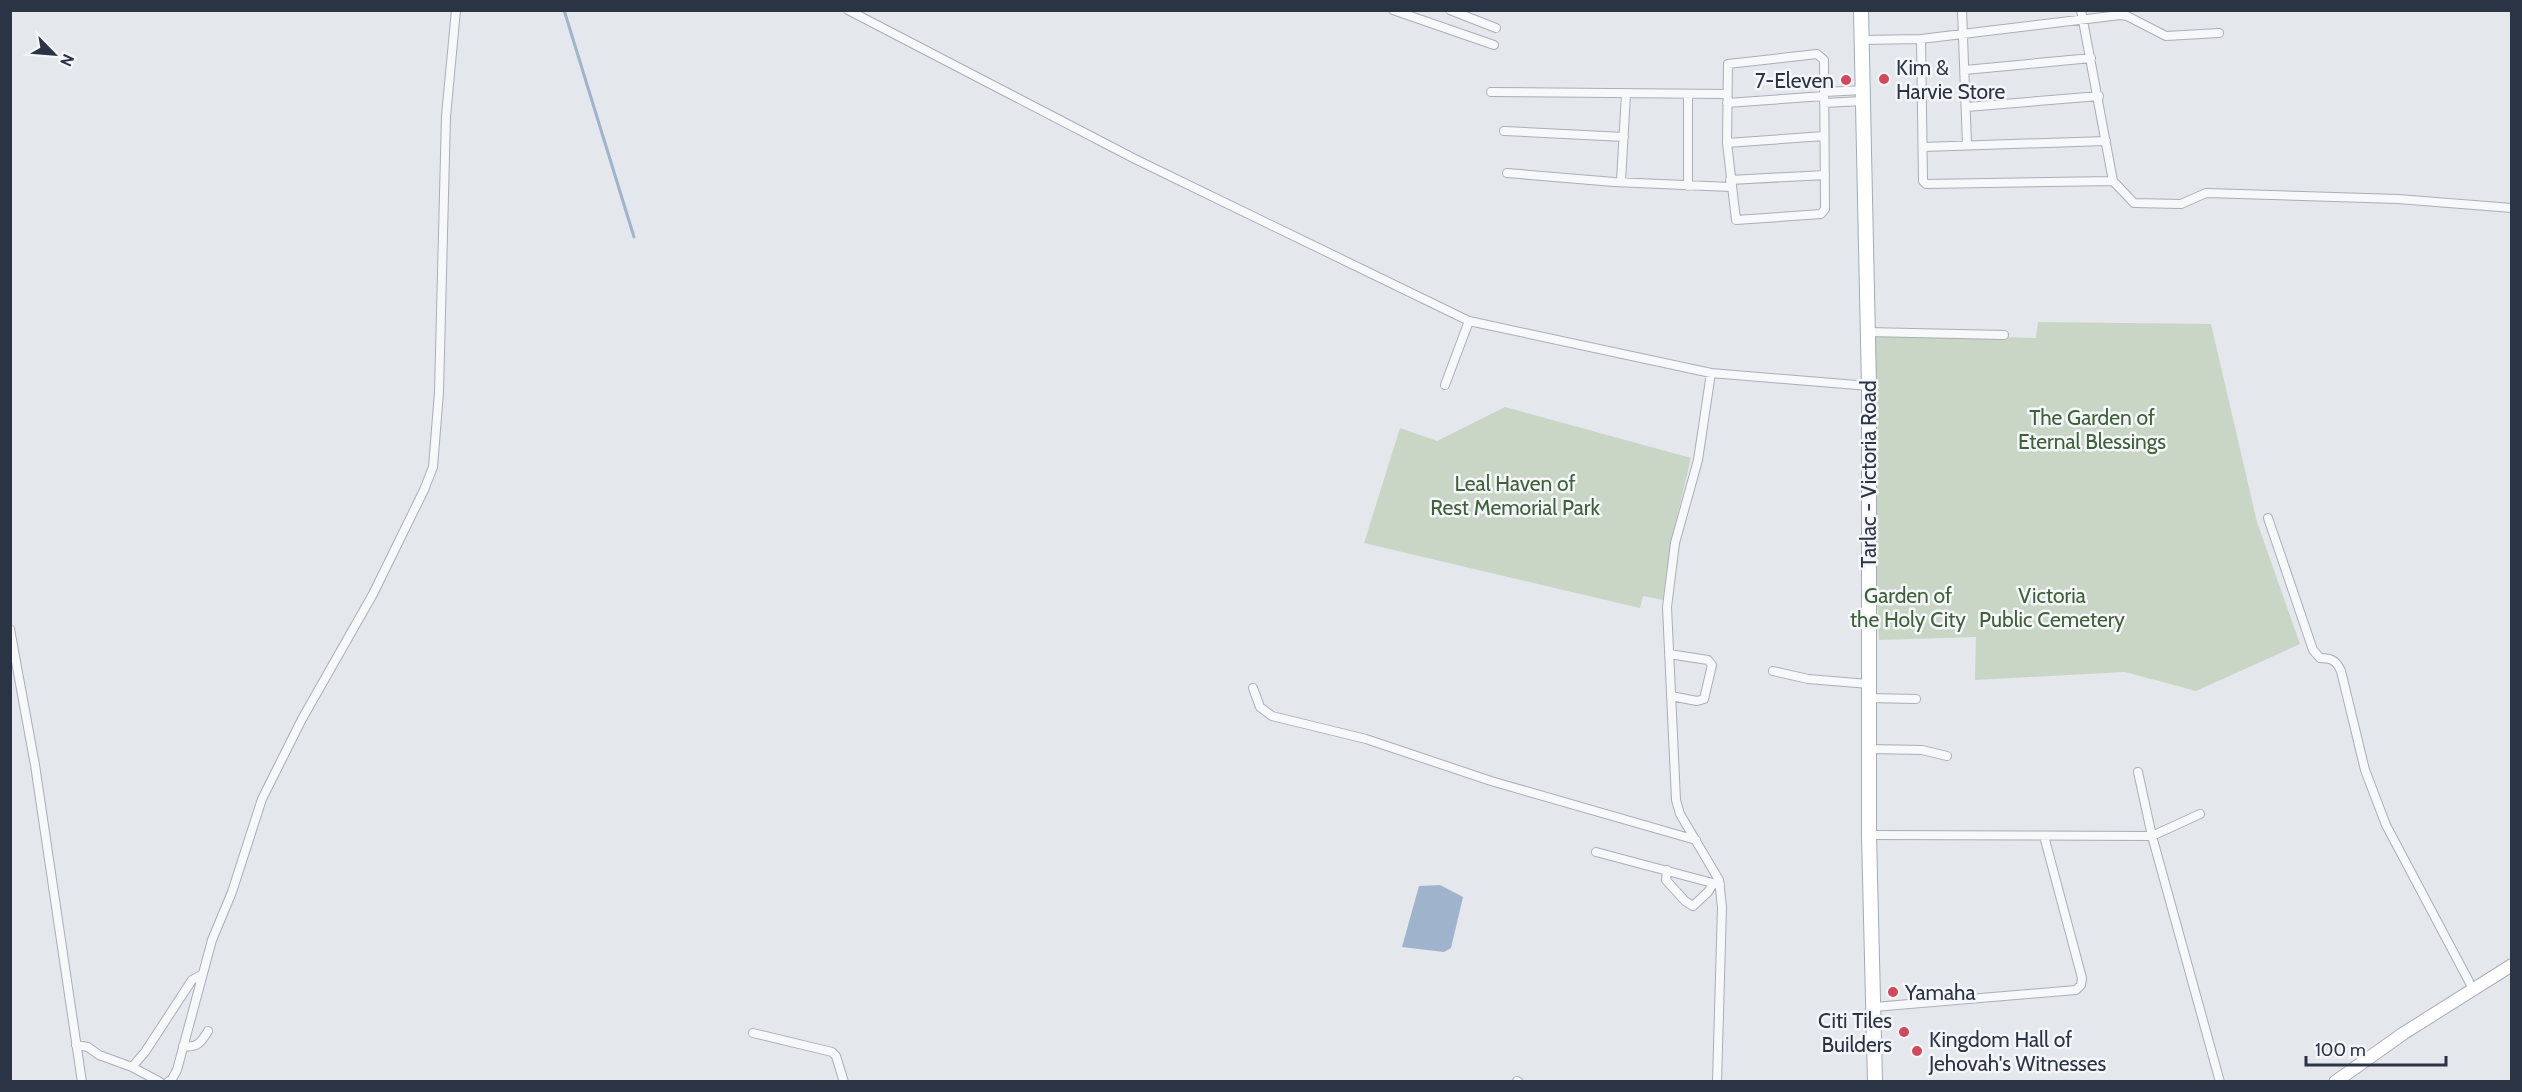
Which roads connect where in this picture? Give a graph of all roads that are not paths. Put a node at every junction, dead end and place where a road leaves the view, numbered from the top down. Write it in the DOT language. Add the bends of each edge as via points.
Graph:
graph roads {
  1 [pos="456,10"];
  2 [pos="848,10"];
  3 [pos="1393,10"];
  4 [pos="1450,10"];
  5 [pos="1861,10"];
  6 [pos="1962,10"];
  7 [pos="2082,15"];
  8 [pos="1496,28"];
  9 [pos="1964,32"];
  10 [pos="2219,33"];
  11 [pos="1921,39"];
  12 [pos="1862,40"];
  13 [pos="1494,45"];
  14 [pos="2091,58"];
  15 [pos="1965,70"];
  16 [pos="1491,92"];
  17 [pos="1626,94"];
  18 [pos="1688,94"];
  19 [pos="1863,96"];
  20 [pos="2098,96"];
  21 [pos="1824,97"];
  22 [pos="1726,98"];
  23 [pos="1967,107"];
  24 [pos="1504,131"];
  25 [pos="1824,136"];
  26 [pos="1624,137"];
  27 [pos="2106,141"];
  28 [pos="1726,143"];
  29 [pos="1967,145"];
  30 [pos="1923,147"];
  31 [pos="1507,173"];
  32 [pos="1825,175"];
  33 [pos="1621,181"];
  34 [pos="2113,181"];
  35 [pos="1731,184"];
  36 [pos="1688,186"];
  37 [pos="2511,208"];
  38 [pos="1469,321"];
  39 [pos="1867,332"];
  40 [pos="2004,335"];
  41 [pos="1711,373"];
  42 [pos="1445,385"];
  43 [pos="1869,386"];
  44 [pos="2268,518"];
  45 [pos="10,629"];
  46 [pos="1669,654"];
  47 [pos="1773,671"];
  48 [pos="1253,688"];
  49 [pos="1869,691"];
  50 [pos="1671,696"];
  51 [pos="1916,699"];
  52 [pos="1869,749"];
  53 [pos="1947,756"];
  54 [pos="2138,772"];
  55 [pos="2199,814"];
  56 [pos="1869,835"];
  57 [pos="2044,836"];
  58 [pos="2152,836"];
  59 [pos="1696,840"];
  60 [pos="1596,852"];
  61 [pos="1667,870"];
  62 [pos="1717,885"];
  63 [pos="2511,965"];
  64 [pos="201,975"];
  65 [pos="2473,989"];
  66 [pos="1874,1007"];
  67 [pos="208,1032"];
  68 [pos="753,1033"];
  69 [pos="76,1045"];
  70 [pos="183,1046"];
  71 [pos="132,1067"];
  72 [pos="82,1082"];
  73 [pos="160,1082"];
  74 [pos="168,1082"];
  75 [pos="844,1082"];
  76 [pos="1717,1082"];
  77 [pos="1875,1082"];
  78 [pos="2220,1082"];
  79 [pos="2335,1082"];
  1 -- 64 [label="street" via="446,116 440,381 433,467 373,594 297,728 262,799"];
  2 -- 38 [label="street" via="1135,159"];
  3 -- 13 [label="street"];
  4 -- 8 [label="street"];
  5 -- 12 [label="main road, Tarlac - Victoria Road"];
  6 -- 9 [label="street"];
  7 -- 9 [label="street"];
  7 -- 10 [label="street" via="2127,16 2166,36"];
  7 -- 14 [label="street"];
  9 -- 11 [label="street"];
  9 -- 15 [label="street"];
  11 -- 12 [label="street"];
  11 -- 30 [label="street"];
  12 -- 19 [label="main road, Tarlac - Victoria Road"];
  14 -- 15 [label="street"];
  14 -- 20 [label="street"];
  15 -- 23 [label="street"];
  16 -- 17 [label="street"];
  17 -- 18 [label="street"];
  17 -- 26 [label="street"];
  18 -- 22 [label="street"];
  18 -- 36 [label="street"];
  19 -- 21 [label="street"];
  19 -- 39 [label="main road, Tarlac - Victoria Road"];
  20 -- 23 [label="street"];
  20 -- 27 [label="street"];
  21 -- 22 [label="street"];
  21 -- 22 [label="street" via="1824,60 1817,54 1728,64"];
  21 -- 25 [label="street"];
  22 -- 28 [label="street"];
  23 -- 29 [label="street"];
  24 -- 26 [label="street"];
  25 -- 28 [label="street"];
  25 -- 32 [label="street"];
  26 -- 33 [label="street"];
  27 -- 29 [label="street"];
  27 -- 34 [label="street"];
  28 -- 35 [label="street"];
  29 -- 30 [label="street"];
  30 -- 34 [label="street" via="1926,184"];
  31 -- 33 [label="street"];
  32 -- 35 [label="street"];
  32 -- 35 [label="street" via="1826,204 1821,214 1736,220"];
  33 -- 36 [label="street"];
  34 -- 37 [label="street" via="2139,204 2181,204 2206,193 2398,199"];
  35 -- 36 [label="street"];
  38 -- 41 [label="street"];
  38 -- 42 [label="street"];
  39 -- 40 [label="street"];
  39 -- 43 [label="main road, Tarlac - Victoria Road"];
  41 -- 43 [label="street"];
  41 -- 46 [label="street" via="1698,460 1675,543 1667,607"];
  43 -- 49 [label="main road, Tarlac - Victoria Road"];
  44 -- 65 [label="street" via="2313,650 2320,658 2331,658 2341,671 2365,770 2386,825"];
  45 -- 69 [label="street" via="35,765"];
  46 -- 50 [label="street"];
  46 -- 50 [label="street" via="1708,660 1712,665 1704,699"];
  47 -- 49 [label="street"];
  48 -- 59 [label="street" via="1260,707 1280,719 1366,739 1491,781"];
  49 -- 51 [label="street"];
  49 -- 52 [label="main road, Tarlac - Victoria Road"];
  50 -- 59 [label="street" via="1676,800"];
  52 -- 53 [label="street" via="1922,750"];
  52 -- 56 [label="main road, Tarlac - Victoria Road"];
  54 -- 58 [label="street"];
  55 -- 58 [label="street"];
  56 -- 57 [label="street"];
  56 -- 66 [label="main road, Tarlac - Victoria Road"];
  57 -- 58 [label="street"];
  57 -- 66 [label="street" via="2082,978 2079,988"];
  58 -- 78 [label="street"];
  59 -- 62 [label="street" via="1719,880"];
  60 -- 61 [label="street"];
  61 -- 62 [label="street"];
  61 -- 62 [label="street" via="1670,886 1694,906"];
  62 -- 76 [label="street" via="1722,907"];
  63 -- 65 [label="main road"];
  64 -- 70 [label="street"];
  64 -- 71 [label="street" via="192,980"];
  65 -- 79 [label="main road"];
  66 -- 77 [label="main road, Tarlac - Victoria Road"];
  67 -- 70 [label="street" via="198,1045"];
  68 -- 75 [label="street" via="832,1052"];
  69 -- 71 [label="street"];
  69 -- 72 [label="street"];
  70 -- 74 [label="street" via="174,1076"];
  71 -- 73 [label="street"];
}
